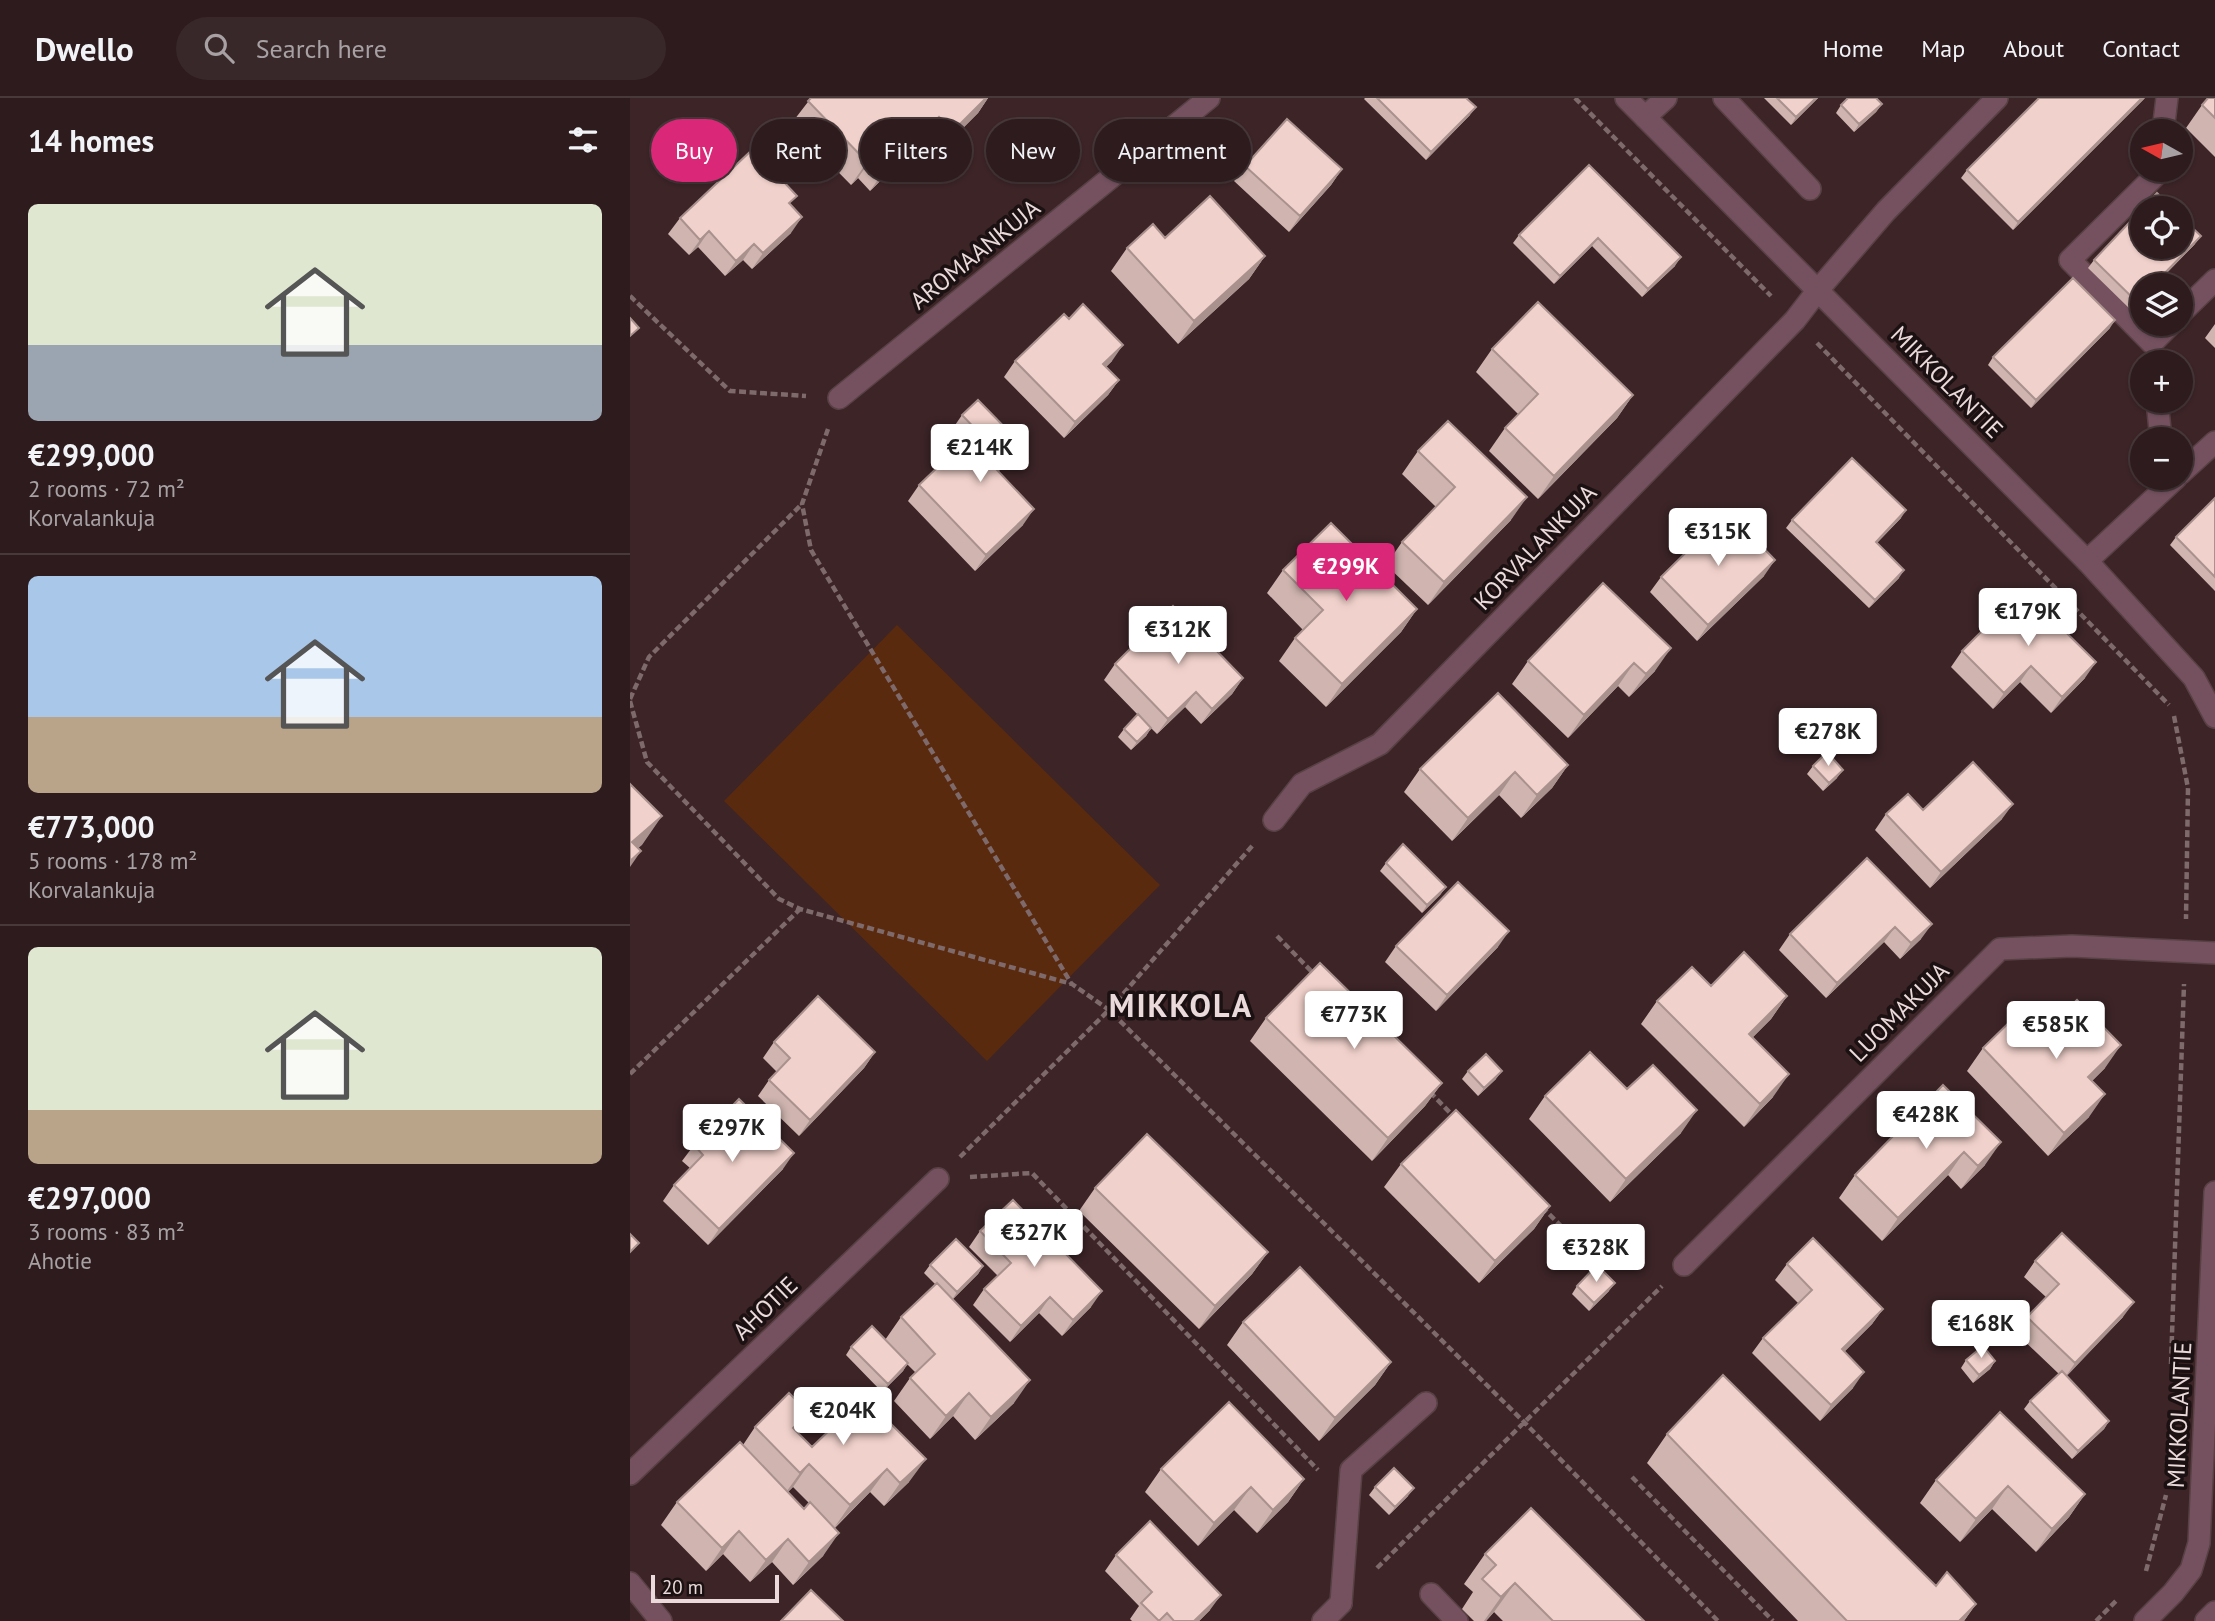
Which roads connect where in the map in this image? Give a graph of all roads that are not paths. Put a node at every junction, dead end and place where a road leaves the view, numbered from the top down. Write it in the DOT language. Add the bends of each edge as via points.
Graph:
graph roads {
  1 [pos="1209,98"];
  2 [pos="1626,98"];
  3 [pos="1666,98"];
  4 [pos="1724,98"];
  5 [pos="1997,98"];
  6 [pos="2167,98"];
  7 [pos="1645,117"];
  8 [pos="2164,119"];
  9 [pos="2149,182"];
  10 [pos="1810,189"];
  11 [pos="2215,280"];
  12 [pos="1818,290"];
  13 [pos="2193,301"];
  14 [pos="2151,350"];
  15 [pos="839,398"];
  16 [pos="2215,442"];
  17 [pos="2193,461"];
  18 [pos="2161,490"];
  19 [pos="2087,561"];
  20 [pos="2215,717"];
  21 [pos="1274,820"];
  22 [pos="2215,953"];
  23 [pos="937,1179"];
  24 [pos="2215,1192"];
  25 [pos="1684,1265"];
  26 [pos="1426,1403"];
  27 [pos="630,1474"];
  28 [pos="630,1585"];
  29 [pos="1431,1594"];
  30 [pos="2215,1612"];
  31 [pos="662,1621"];
  32 [pos="1323,1621"];
  33 [pos="1457,1621"];
  34 [pos="2145,1621"];
  35 [pos="2206,1621"];
  1 -- 15 [label="street, AROMAANKUJA"];
  2 -- 7 [label="street, MIKKOLANTIE"];
  3 -- 7 [label="street"];
  4 -- 10 [label="street"];
  5 -- 12 [label="street, KORVALANKUJA" via="1886,211"];
  6 -- 8 [label="street"];
  7 -- 12 [label="street, MIKKOLANTIE"];
  9 -- 14 [label="street" via="2070,260"];
  11 -- 13 [label="street"];
  12 -- 19 [label="street, MIKKOLANTIE"];
  12 -- 21 [label="street, KORVALANKUJA" via="1795,320 1380,744 1302,784"];
  16 -- 17 [label="street"];
  18 -- 19 [label="street"];
  19 -- 20 [label="street, MIKKOLANTIE" via="2194,678"];
  22 -- 25 [label="street, LUOMAKUJA" via="2072,946 2000,949"];
  23 -- 27 [label="street, AHOTIE"];
  24 -- 34 [label="street, MIKKOLANTIE" via="2199,1543 2191,1570"];
  26 -- 32 [label="street" via="1350,1470 1341,1603"];
  28 -- 31 [label="street"];
  29 -- 33 [label="street"];
  30 -- 35 [label="street"];
}
